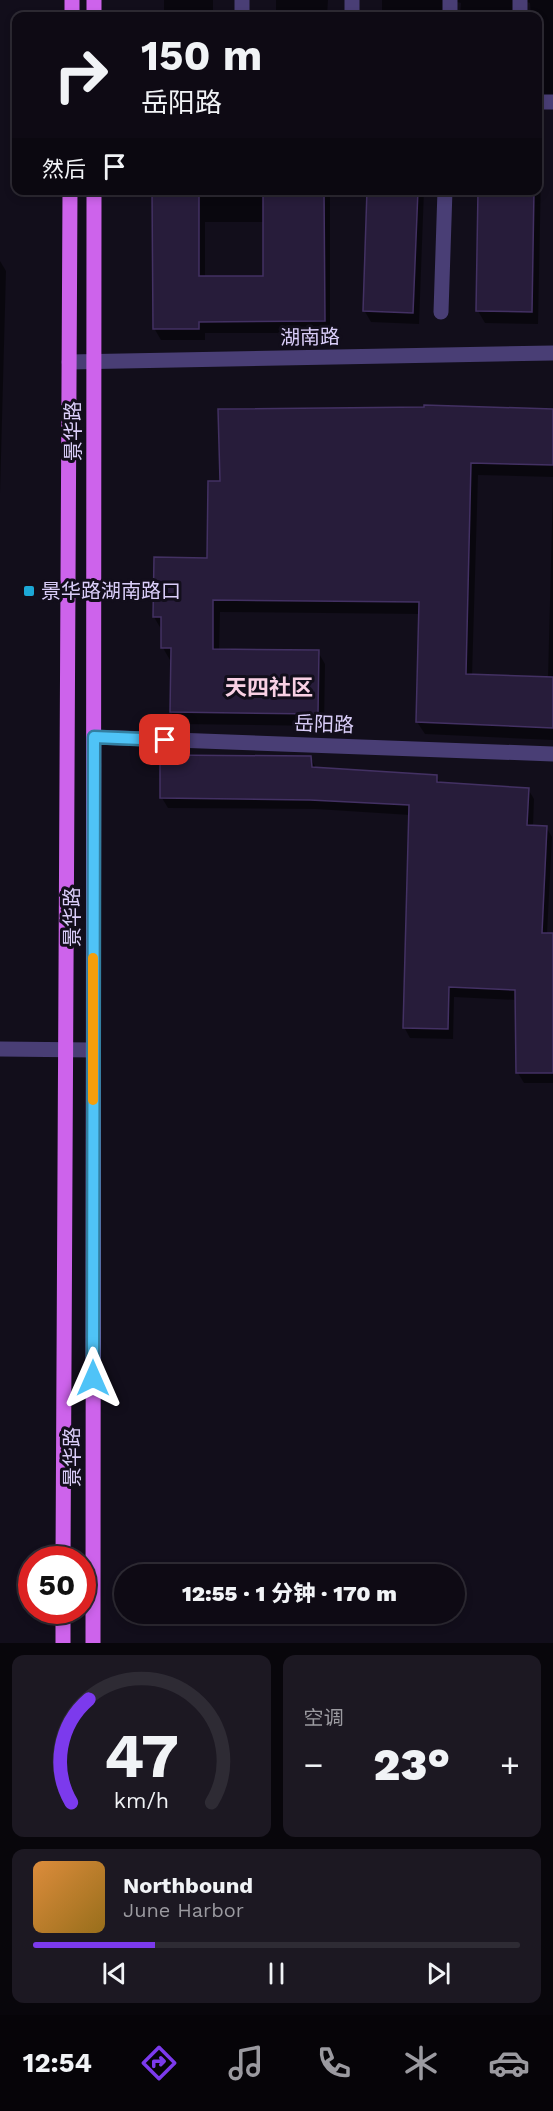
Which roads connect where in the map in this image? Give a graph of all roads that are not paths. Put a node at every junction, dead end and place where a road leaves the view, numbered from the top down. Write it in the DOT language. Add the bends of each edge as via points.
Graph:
graph roads {
  1 [pos="70,195"];
  2 [pos="94,195"];
  3 [pos="445,195"];
  4 [pos="441,312"];
  5 [pos="553,353"];
  6 [pos="69,362"];
  7 [pos="94,362"];
  8 [pos="94,737"];
  9 [pos="553,754"];
  10 [pos="0,1049"];
  11 [pos="67,1050"];
  12 [pos="93,1050"];
  13 [pos="63,1546"];
  14 [pos="63,1624"];
  15 [pos="63,1643"];
  16 [pos="93,1643"];
  1 -- 6 [label="main road, 景华路"];
  2 -- 7 [label="main road, 景华路"];
  3 -- 4 [label="street"];
  5 -- 7 [label="street, 湖南路"];
  6 -- 7 [label="street, 湖南路"];
  6 -- 11 [label="main road, 景华路"];
  7 -- 8 [label="main road, 景华路"];
  8 -- 9 [label="street, 岳阳路"];
  8 -- 12 [label="main road, 景华路"];
  10 -- 11 [label="street"];
  11 -- 12 [label="street"];
  11 -- 13 [label="main road, 景华路"];
  12 -- 16 [label="main road, 景华路"];
  14 -- 15 [label="main road"];
}
